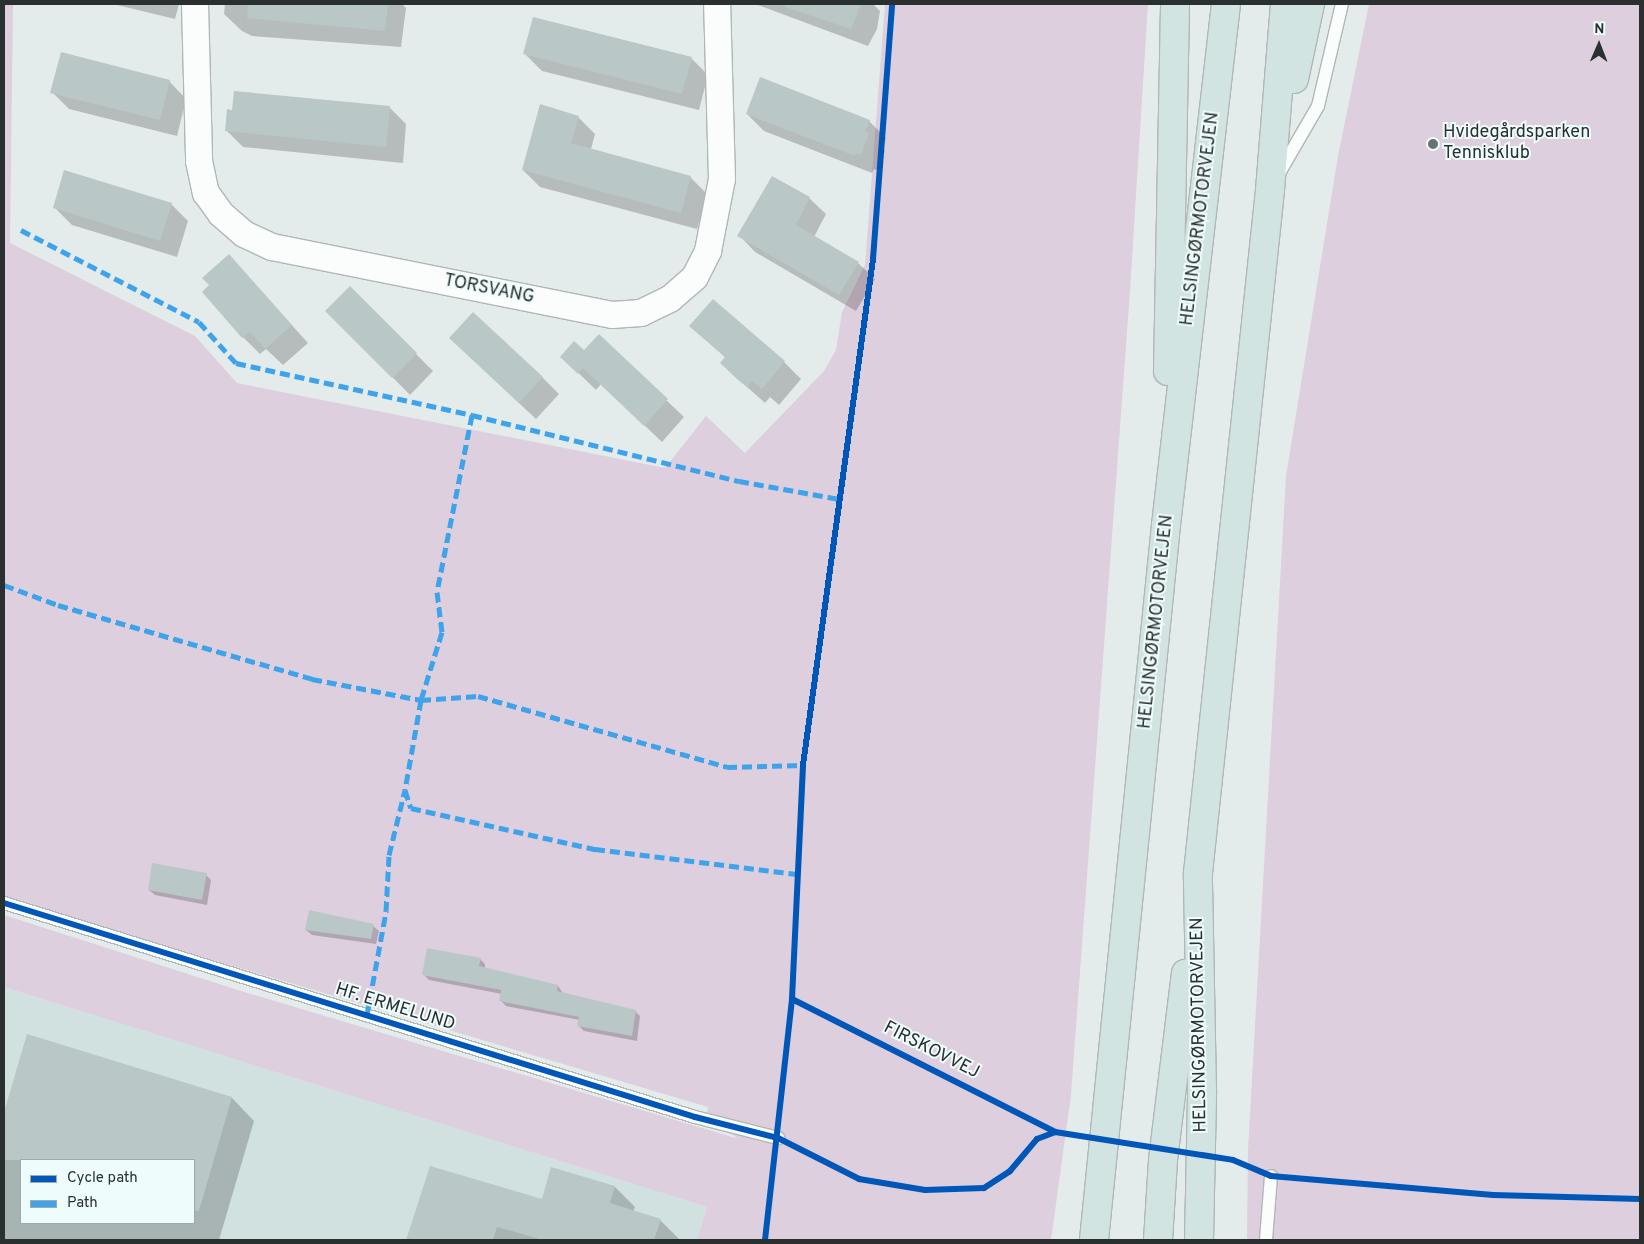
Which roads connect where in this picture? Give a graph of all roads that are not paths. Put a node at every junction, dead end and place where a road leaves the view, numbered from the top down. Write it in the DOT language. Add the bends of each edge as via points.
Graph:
graph roads {
  1 [pos="195,4"];
  2 [pos="717,4"];
  3 [pos="1175,4"];
  4 [pos="1226,4"];
  5 [pos="1285,4"];
  6 [pos="1310,4"];
  7 [pos="1342,4"];
  8 [pos="1270,190"];
  9 [pos="1166,525"];
  10 [pos="1198,873"];
  11 [pos="4,903"];
  12 [pos="778,1138"];
  13 [pos="1271,1176"];
  14 [pos="1094,1240"];
  15 [pos="1158,1240"];
  16 [pos="1199,1240"];
  17 [pos="1266,1240"];
  1 -- 2 [label="street, TORSVANG" via="199,161 206,193 222,214 244,234 272,247 612,315 641,312 670,300 694,277 708,251 722,179"];
  3 -- 9 [label="highway"];
  4 -- 9 [label="highway, HELSINGØRMOTORVEJEN"];
  5 -- 8 [label="highway, HELSINGØRMOTORVEJEN"];
  6 -- 8 [label="highway"];
  7 -- 8 [label="lane" via="1318,106"];
  8 -- 10 [label="highway, HELSINGØRMOTORVEJEN"];
  9 -- 14 [label="highway, HELSINGØRMOTORVEJEN"];
  10 -- 15 [label="highway" via="1163,1160"];
  10 -- 16 [label="highway, HELSINGØRMOTORVEJEN" via="1202,1091"];
  11 -- 12 [label="lane, HF. ERMELUND" via="695,1117"];
  13 -- 17 [label="lane"];
}
